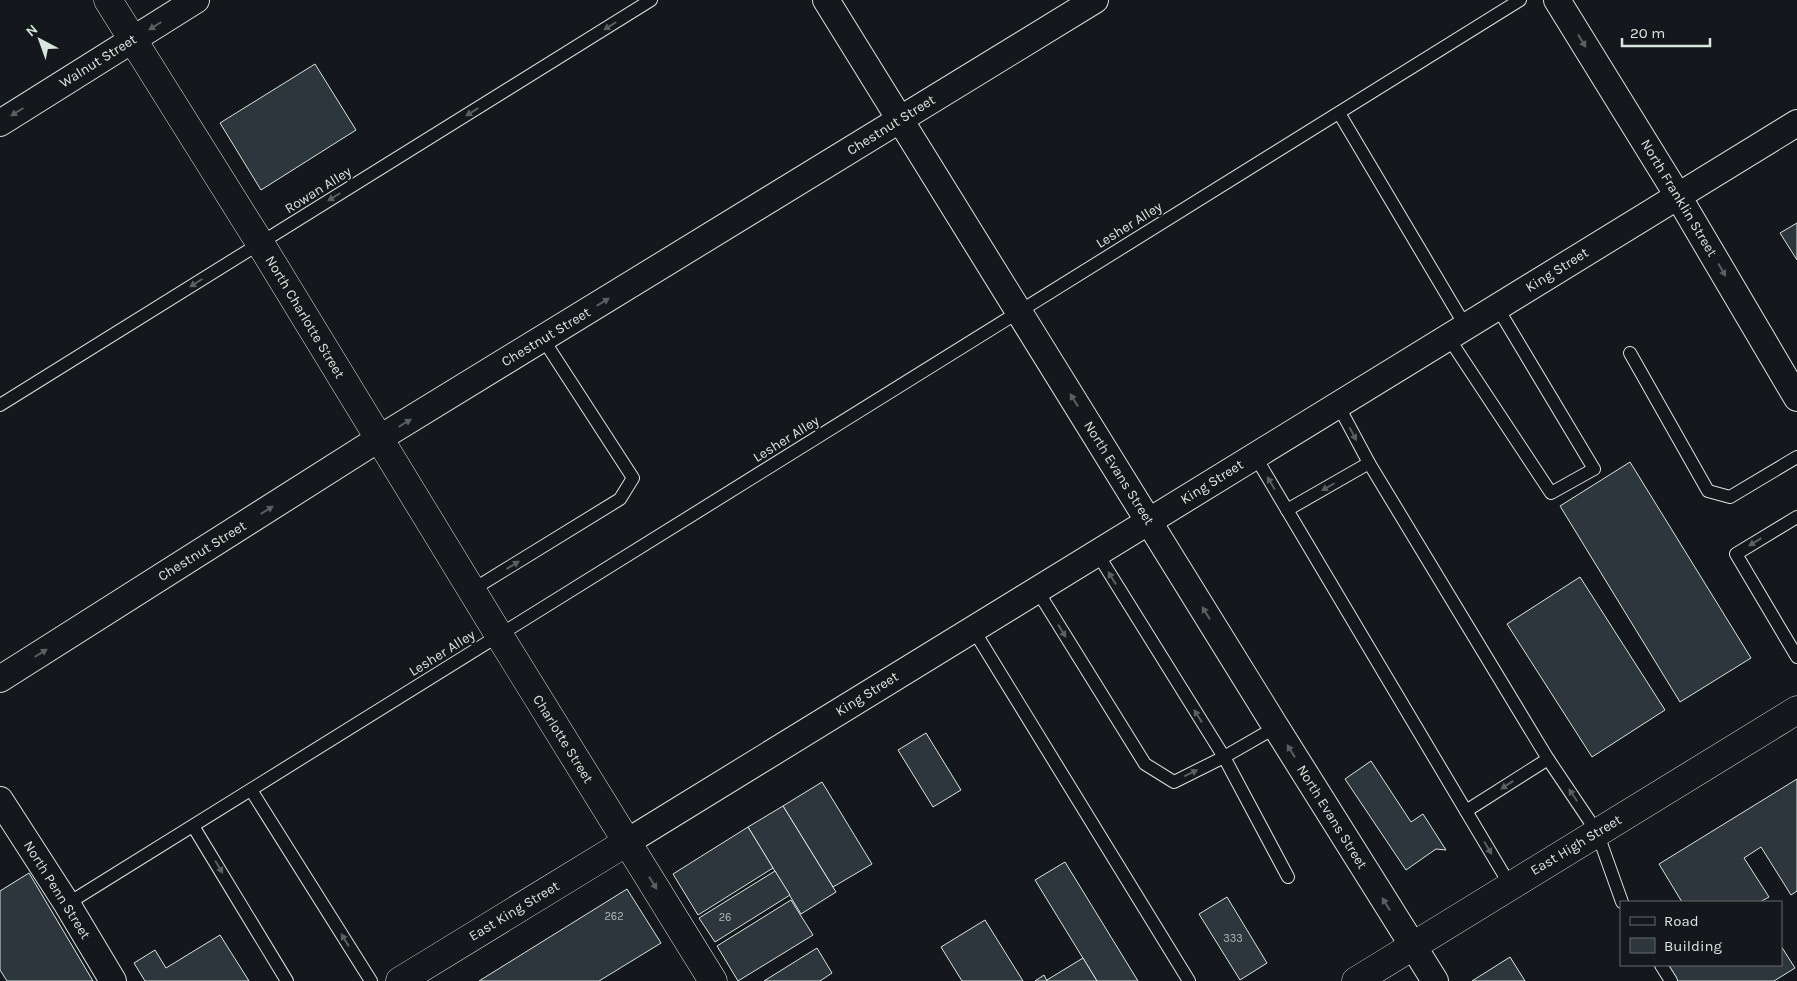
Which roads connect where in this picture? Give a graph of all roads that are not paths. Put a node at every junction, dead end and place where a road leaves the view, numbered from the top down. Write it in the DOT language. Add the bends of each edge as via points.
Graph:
graph roads {
  1 [pos="108,0"];
  2 [pos="196,0"];
  3 [pos="651,0"];
  4 [pos="826,0"];
  5 [pos="1095,0"];
  6 [pos="1520,0"];
  7 [pos="1557,0"];
  8 [pos="132,40"];
  9 [pos="1339,113"];
  10 [pos="900,120"];
  11 [pos="0,123"];
  12 [pos="1797,123"];
  13 [pos="1678,196"];
  14 [pos="260,243"];
  15 [pos="1497,307"];
  16 [pos="1019,312"];
  17 [pos="1457,332"];
  18 [pos="543,338"];
  19 [pos="1630,353"];
  20 [pos="1796,394"];
  21 [pos="0,405"];
  22 [pos="1338,405"];
  23 [pos="380,438"];
  24 [pos="1255,456"];
  25 [pos="1797,458"];
  26 [pos="1369,463"];
  27 [pos="1287,510"];
  28 [pos="1797,517"];
  29 [pos="1149,521"];
  30 [pos="1097,553"];
  31 [pos="472,590"];
  32 [pos="1037,590"];
  33 [pos="972,630"];
  34 [pos="499,635"];
  35 [pos="1797,657"];
  36 [pos="0,679"];
  37 [pos="1797,710"];
  38 [pos="1276,727"];
  39 [pos="1224,757"];
  40 [pos="1548,759"];
  41 [pos="250,790"];
  42 [pos="0,800"];
  43 [pos="1466,811"];
  44 [pos="193,826"];
  45 [pos="1598,832"];
  46 [pos="628,842"];
  47 [pos="1288,877"];
  48 [pos="1510,886"];
  49 [pos="1622,901"];
  50 [pos="67,904"];
  51 [pos="1412,945"];
  52 [pos="1662,966"];
  53 [pos="113,981"];
  54 [pos="287,981"];
  55 [pos="371,981"];
  56 [pos="400,981"];
  57 [pos="714,981"];
  58 [pos="1189,981"];
  59 [pos="1356,981"];
  60 [pos="1435,981"];
  61 [pos="1671,981"];
  1 -- 8 [label="main road, North Charlotte Street"];
  2 -- 8 [label="street, Walnut Street, one-way"];
  3 -- 14 [label="lane, Rowan Alley, one-way"];
  4 -- 10 [label="street, North Evans Street"];
  5 -- 10 [label="street, Chestnut Street"];
  6 -- 9 [label="lane, Lesher Alley"];
  7 -- 13 [label="street, North Franklin Street, one-way"];
  8 -- 11 [label="street, Walnut Street, one-way"];
  8 -- 14 [label="main road, North Charlotte Street"];
  9 -- 16 [label="lane, Lesher Alley"];
  9 -- 17 [label="lane"];
  10 -- 16 [label="street, North Evans Street"];
  18 -- 10 [label="street, Chestnut Street, one-way"];
  12 -- 13 [label="street, King Street"];
  13 -- 15 [label="street, King Street"];
  13 -- 20 [label="street, North Franklin Street, one-way"];
  14 -- 21 [label="lane, Rowan Alley, one-way"];
  14 -- 23 [label="main road, North Charlotte Street"];
  15 -- 17 [label="street, King Street"];
  15 -- 17 [label="lane" via="1594,469 1551,493"];
  29 -- 16 [label="street, North Evans Street, one-way"];
  16 -- 34 [label="lane, Lesher Alley"];
  17 -- 22 [label="street, King Street"];
  23 -- 18 [label="street, Chestnut Street, one-way"];
  31 -- 18 [label="lane, one-way" via="620,499 633,478"];
  19 -- 25 [label="lane" via="1708,491 1730,497"];
  22 -- 24 [label="street, King Street"];
  22 -- 26 [label="lane, one-way"];
  23 -- 31 [label="main road, North Charlotte Street"];
  36 -- 23 [label="street, Chestnut Street, one-way"];
  27 -- 24 [label="lane, one-way"];
  24 -- 29 [label="street, King Street"];
  26 -- 27 [label="lane, one-way"];
  26 -- 40 [label="lane"];
  27 -- 43 [label="lane"];
  28 -- 35 [label="lane, one-way" via="1736,554"];
  29 -- 30 [label="street, King Street"];
  38 -- 29 [label="street, North Evans Street, one-way"];
  30 -- 32 [label="street, King Street"];
  39 -- 30 [label="lane, one-way"];
  31 -- 34 [label="main road, North Charlotte Street"];
  32 -- 33 [label="street, King Street"];
  32 -- 39 [label="lane, one-way" via="1145,764 1174,782"];
  33 -- 46 [label="street, King Street"];
  33 -- 58 [label="lane"];
  34 -- 41 [label="lane, Lesher Alley"];
  34 -- 46 [label="main road, Charlotte Street"];
  37 -- 45 [label="main road, East High Street"];
  38 -- 39 [label="lane"];
  51 -- 38 [label="street, North Evans Street, one-way"];
  39 -- 47 [label="lane"];
  40 -- 43 [label="lane, one-way"];
  45 -- 40 [label="lane, one-way"];
  41 -- 44 [label="lane, Lesher Alley"];
  55 -- 41 [label="lane, one-way"];
  42 -- 50 [label="street, North Penn Street"];
  43 -- 48 [label="lane, one-way"];
  44 -- 50 [label="lane, Lesher Alley"];
  44 -- 54 [label="lane, one-way"];
  45 -- 48 [label="main road, East High Street"];
  45 -- 49 [label="lane"];
  46 -- 56 [label="main road, East King Street"];
  46 -- 57 [label="main road, one-way"];
  48 -- 51 [label="main road, East High Street"];
  50 -- 53 [label="street, North Penn Street"];
  51 -- 59 [label="main road, East High Street"];
  51 -- 60 [label="street, North Evans Street"];
  52 -- 61 [label="lane"];
}
